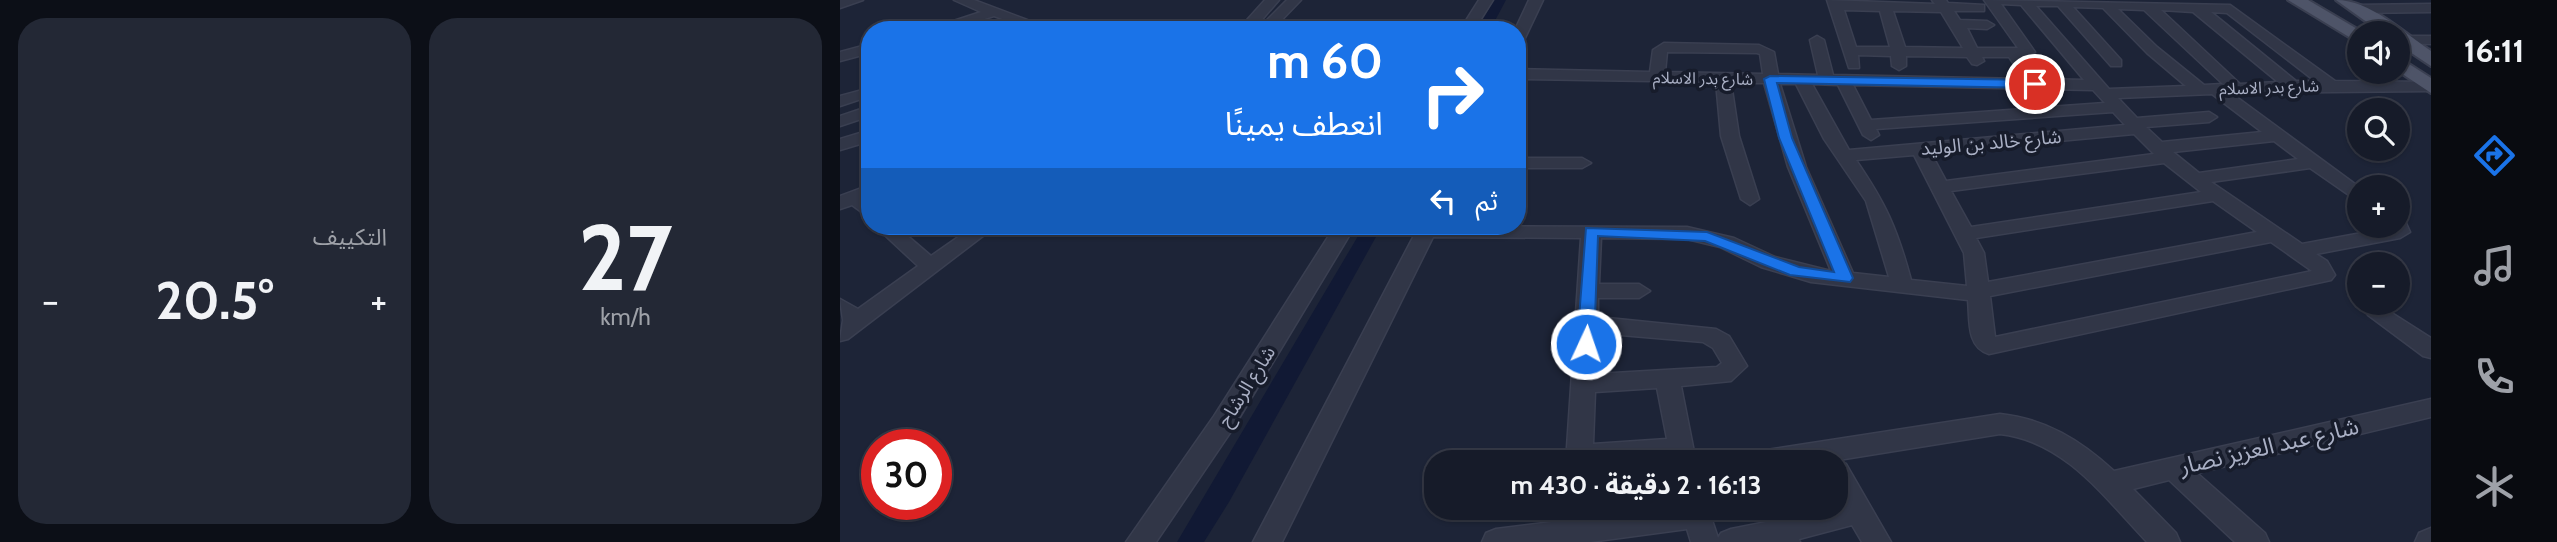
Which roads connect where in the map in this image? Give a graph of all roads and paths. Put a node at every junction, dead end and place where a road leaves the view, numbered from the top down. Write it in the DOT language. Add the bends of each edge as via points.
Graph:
graph roads {
  1 [pos="856,0"];
  2 [pos="961,0"];
  3 [pos="1272,0"];
  4 [pos="1294,0"];
  5 [pos="1486,0"];
  6 [pos="1536,0"];
  7 [pos="2296,0"];
  8 [pos="2025,1"];
  9 [pos="2061,2"];
  10 [pos="1835,3"];
  11 [pos="1987,3"];
  12 [pos="840,4"];
  13 [pos="2106,4"];
  14 [pos="1889,5"];
  15 [pos="1943,5"];
  16 [pos="2147,5"];
  17 [pos="2351,5"];
  18 [pos="2196,7"];
  19 [pos="2431,8"];
  20 [pos="994,12"];
  21 [pos="964,21"];
  22 [pos="1020,21"];
  23 [pos="1253,21"];
  24 [pos="1274,21"];
  25 [pos="1473,21"];
  26 [pos="1526,21"];
  27 [pos="2375,21"];
  28 [pos="1958,24"];
  29 [pos="1987,25"];
  30 [pos="2347,31"];
  31 [pos="2410,37"];
  32 [pos="1816,40"];
  33 [pos="2431,40"];
  34 [pos="2410,45"];
  35 [pos="1692,48"];
  36 [pos="861,51"];
  37 [pos="1850,51"];
  38 [pos="1897,51"];
  39 [pos="1973,52"];
  40 [pos="2013,53"];
  41 [pos="840,57"];
  42 [pos="2431,60"];
  43 [pos="2116,63"];
  44 [pos="2410,72"];
  45 [pos="1526,74"];
  46 [pos="1657,77"];
  47 [pos="1692,78"];
  48 [pos="1723,78"];
  49 [pos="1770,79"];
  50 [pos="1801,79"];
  51 [pos="1843,80"];
  52 [pos="1902,82"];
  53 [pos="1992,83"];
  54 [pos="2035,84"];
  55 [pos="2330,85"];
  56 [pos="2292,86"];
  57 [pos="2430,86"];
  58 [pos="2236,88"];
  59 [pos="2207,89"];
  60 [pos="861,94"];
  61 [pos="2108,95"];
  62 [pos="840,101"];
  63 [pos="861,114"];
  64 [pos="2209,117"];
  65 [pos="840,121"];
  66 [pos="1866,125"];
  67 [pos="2135,126"];
  68 [pos="2277,135"];
  69 [pos="861,138"];
  70 [pos="840,145"];
  71 [pos="1920,149"];
  72 [pos="2164,152"];
  73 [pos="1880,153"];
  74 [pos="1845,156"];
  75 [pos="2313,162"];
  76 [pos="1526,163"];
  77 [pos="1582,163"];
  78 [pos="2196,179"];
  79 [pos="1942,187"];
  80 [pos="2347,187"];
  81 [pos="2218,195"];
  82 [pos="1750,199"];
  83 [pos="1526,230"];
  84 [pos="1591,231"];
  85 [pos="1967,234"];
  86 [pos="895,235"];
  87 [pos="973,235"];
  88 [pos="1339,235"];
  89 [pos="1424,235"];
  90 [pos="2275,235"];
  91 [pos="2368,238"];
  92 [pos="2299,251"];
  93 [pos="930,266"];
  94 [pos="1844,278"];
  95 [pos="1901,285"];
  96 [pos="1588,290"];
  97 [pos="1639,291"];
  98 [pos="1976,291"];
  99 [pos="2385,315"];
  100 [pos="846,320"];
  101 [pos="1587,324"];
  102 [pos="2421,335"];
  103 [pos="2431,350"];
  104 [pos="1667,379"];
  105 [pos="1583,384"];
  106 [pos="2431,408"];
  107 [pos="1579,450"];
  108 [pos="1682,450"];
  109 [pos="1848,457"];
  110 [pos="2174,469"];
  111 [pos="2107,484"];
  112 [pos="1848,495"];
  113 [pos="1857,512"];
  114 [pos="1579,520"];
  115 [pos="1622,520"];
  116 [pos="1699,522"];
  117 [pos="1783,537"];
  118 [pos="1140,542"];
  119 [pos="1267,542"];
  120 [pos="1496,542"];
  121 [pos="1731,542"];
  122 [pos="1877,542"];
  123 [pos="2166,542"];
  124 [pos="2255,542"];
  1 -- 12 [label="street"];
  2 -- 20 [label="street"];
  3 -- 23 [label="street"];
  4 -- 24 [label="street"];
  5 -- 25 [label="street"];
  6 -- 26 [label="street"];
  7 -- 30 [label="main road"];
  8 -- 9 [label="street"];
  8 -- 11 [label="street"];
  8 -- 61 [label="street"];
  9 -- 13 [label="street"];
  9 -- 43 [label="street"];
  10 -- 14 [label="street"];
  10 -- 37 [label="street"];
  11 -- 15 [label="street"];
  11 -- 40 [label="street" via="2028,52"];
  13 -- 16 [label="street"];
  13 -- 59 [label="street" via="2152,50"];
  14 -- 15 [label="street"];
  14 -- 38 [label="street"];
  15 -- 28 [label="street"];
  16 -- 18 [label="street"];
  16 -- 58 [label="street"];
  17 -- 19 [label="street"];
  17 -- 27 [label="main road"];
  18 -- 55 [label="street" via="2228,8"];
  18 -- 56 [label="street"];
  20 -- 21 [label="street"];
  20 -- 22 [label="street"];
  28 -- 29 [label="street"];
  28 -- 39 [label="street"];
  31 -- 33 [label="street"];
  32 -- 51 [label="street"];
  34 -- 42 [label="main road"];
  35 -- 46 [label="street" via="1661,48"];
  35 -- 47 [label="street"];
  35 -- 49 [label="street" via="1767,46"];
  36 -- 41 [label="street"];
  37 -- 38 [label="street"];
  37 -- 51 [label="street"];
  38 -- 39 [label="street"];
  38 -- 52 [label="street"];
  39 -- 40 [label="street"];
  39 -- 53 [label="street"];
  40 -- 54 [label="street"];
  44 -- 57 [label="main road"];
  45 -- 46 [label="street, شارع بدر الاسلام"];
  46 -- 47 [label="street, شارع بدر الاسلام"];
  47 -- 48 [label="street, شارع بدر الاسلام"];
  48 -- 49 [label="street, شارع بدر الاسلام"];
  48 -- 82 [label="street" via="1730,136"];
  49 -- 50 [label="street, شارع بدر الاسلام"];
  49 -- 94 [label="street" via="1786,138"];
  50 -- 51 [label="street, شارع بدر الاسلام"];
  50 -- 74 [label="street"];
  51 -- 52 [label="street, شارع بدر الاسلام"];
  51 -- 66 [label="street"];
  52 -- 53 [label="street, شارع بدر الاسلام"];
  53 -- 54 [label="street, شارع بدر الاسلام"];
  54 -- 61 [label="street, شارع بدر الاسلام"];
  55 -- 56 [label="street, شارع بدر الاسلام"];
  55 -- 57 [label="street, شارع بدر الاسلام"];
  56 -- 58 [label="street, شارع بدر الاسلام"];
  58 -- 59 [label="street, شارع بدر الاسلام"];
  59 -- 61 [label="street, شارع بدر الاسلام"];
  59 -- 68 [label="street"];
  60 -- 62 [label="street"];
  61 -- 66 [label="street"];
  61 -- 67 [label="street"];
  63 -- 65 [label="street"];
  64 -- 67 [label="street, شارع خالد بن الوليد"];
  66 -- 73 [label="street"];
  67 -- 71 [label="street, شارع خالد بن الوليد"];
  67 -- 72 [label="street"];
  68 -- 72 [label="street"];
  68 -- 75 [label="street"];
  69 -- 70 [label="street"];
  71 -- 73 [label="street, شارع خالد بن الوليد"];
  71 -- 79 [label="street"];
  72 -- 78 [label="street"];
  72 -- 79 [label="street"];
  73 -- 74 [label="street, شارع خالد بن الوليد"];
  74 -- 95 [label="street" via="1875,201"];
  75 -- 78 [label="street"];
  75 -- 80 [label="street"];
  76 -- 77 [label="street"];
  78 -- 81 [label="street"];
  79 -- 85 [label="street"];
  81 -- 85 [label="street"];
  81 -- 90 [label="street"];
  83 -- 84 [label="street"];
  84 -- 94 [label="street" via="1707,237 1796,272"];
  84 -- 96 [label="street"];
  85 -- 98 [label="street" via="1977,262"];
  86 -- 93 [label="street"];
  87 -- 93 [label="street"];
  88 -- 118 [label="street, شارع الرشاح" via="1223,424"];
  89 -- 119 [label="street"];
  90 -- 92 [label="street"];
  90 -- 98 [label="street"];
  91 -- 92 [label="street"];
  92 -- 98 [label="street" via="2324,271 2319,278 1992,346 1984,342"];
  93 -- 100 [label="street"];
  94 -- 95 [label="street"];
  95 -- 98 [label="street"];
  96 -- 97 [label="street"];
  96 -- 101 [label="street"];
  99 -- 102 [label="street"];
  101 -- 104 [label="street" via="1707,335 1721,342 1735,361 1733,370 1722,375"];
  101 -- 105 [label="street"];
  102 -- 103 [label="street"];
  104 -- 105 [label="street"];
  104 -- 108 [label="street"];
  105 -- 107 [label="street"];
  106 -- 110 [label="street, شارع عبد العزيز نصار"];
  109 -- 111 [label="street" via="2013,424 2055,438"];
  110 -- 111 [label="street, شارع عبد العزيز نصار"];
  110 -- 124 [label="street"];
  111 -- 123 [label="street"];
  112 -- 113 [label="street"];
  113 -- 117 [label="street"];
  113 -- 122 [label="street"];
  114 -- 120 [label="street"];
  115 -- 116 [label="street"];
  117 -- 121 [label="street"];
}
